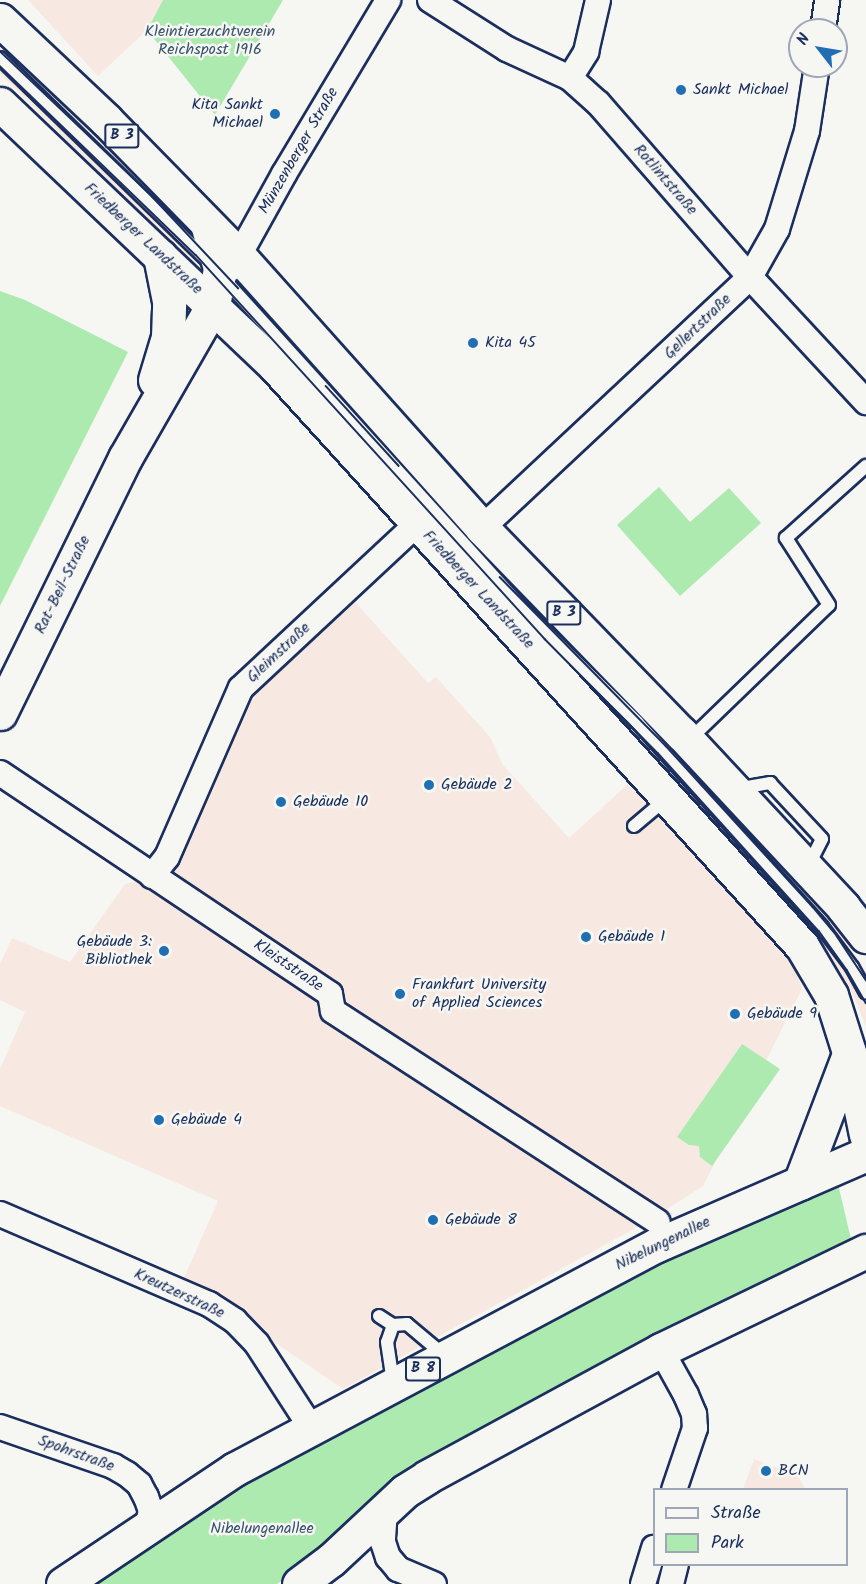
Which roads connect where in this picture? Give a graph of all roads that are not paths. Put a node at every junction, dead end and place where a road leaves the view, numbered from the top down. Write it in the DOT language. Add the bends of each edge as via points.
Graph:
graph roads {
  1 [pos="388,0"];
  2 [pos="430,0"];
  3 [pos="598,0"];
  4 [pos="827,0"];
  5 [pos="825,18"];
  6 [pos="0,20"];
  7 [pos="0,58"];
  8 [pos="570,78"];
  9 [pos="815,78"];
  10 [pos="0,104"];
  11 [pos="160,255"];
  12 [pos="750,277"];
  13 [pos="219,289"];
  14 [pos="866,402"];
  15 [pos="125,458"];
  16 [pos="866,466"];
  17 [pos="417,524"];
  18 [pos="482,528"];
  19 [pos="0,713"];
  20 [pos="688,741"];
  21 [pos="0,773"];
  22 [pos="667,798"];
  23 [pos="634,826"];
  24 [pos="152,876"];
  25 [pos="866,936"];
  26 [pos="866,992"];
  27 [pos="849,1052"];
  28 [pos="866,1135"];
  29 [pos="859,1164"];
  30 [pos="800,1183"];
  31 [pos="0,1214"];
  32 [pos="658,1222"];
  33 [pos="866,1251"];
  34 [pos="379,1316"];
  35 [pos="393,1325"];
  36 [pos="661,1350"];
  37 [pos="447,1356"];
  38 [pos="394,1385"];
  39 [pos="0,1427"];
  40 [pos="312,1429"];
  41 [pos="676,1488"];
  42 [pos="385,1510"];
  43 [pos="147,1527"];
  44 [pos="653,1551"];
  45 [pos="676,1566"];
  46 [pos="63,1584"];
  47 [pos="299,1584"];
  48 [pos="434,1584"];
  49 [pos="643,1584"];
  50 [pos="671,1584"];
  1 -- 13 [label="street, Münzenberger Straße"];
  2 -- 8 [label="street, Rotlintstraße" via="507,49"];
  3 -- 8 [label="street" via="586,52"];
  4 -- 5 [label="street"];
  6 -- 13 [label="main road, Friedberger Landstraße / B 3" via="106,120 207,224"];
  7 -- 13 [label="lane, Friedberger Landstraße" via="163,215"];
  8 -- 12 [label="street, Rotlintstraße" via="598,103"];
  9 -- 12 [label="street, Gellertstraße" via="807,131 777,230"];
  10 -- 11 [label="main road, Friedberger Landstraße / B 3"];
  11 -- 13 [label="main road, Friedberger Landstraße / B 3"];
  11 -- 15 [label="main road, Rat-Beil-Straße" via="169,301 168,337"];
  12 -- 14 [label="street, Rotlintstraße"];
  12 -- 18 [label="street, Gellertstraße"];
  13 -- 15 [label="main road, Rat-Beil-Straße"];
  13 -- 17 [label="main road, Friedberger Landstraße / B 3" via="276,367"];
  13 -- 18 [label="main road, Friedberger Landstraße / B 3"];
  13 -- 26 [label="lane, Friedberger Landstraße" via="514,599 637,722 815,918"];
  15 -- 19 [label="main road, Rat-Beil-Straße"];
  16 -- 20 [label="lane" via="786,538 829,605"];
  17 -- 22 [label="main road, Friedberger Landstraße / B 3"];
  17 -- 24 [label="street, Gleimstraße" via="242,688 167,857"];
  18 -- 20 [label="main road, Friedberger Landstraße / B 3"];
  20 -- 25 [label="main road, Friedberger Landstraße / B 3"];
  21 -- 24 [label="street, Kleiststraße"];
  22 -- 23 [label="lane"];
  22 -- 27 [label="main road, Friedberger Landstraße / B 3" via="802,946 831,995"];
  24 -- 32 [label="street, Kleiststraße" via="330,994 333,1011"];
  27 -- 28 [label="main road, Friedberger Landstraße / B 3"];
  27 -- 30 [label="main road"];
  29 -- 30 [label="main road, Nibelungenallee / B 8"];
  30 -- 37 [label="main road, Nibelungenallee / B 8" via="657,1245"];
  31 -- 40 [label="street, Kreutzerstraße" via="209,1304 235,1321 257,1344"];
  33 -- 36 [label="main road"];
  34 -- 35 [label="lane"];
  35 -- 37 [label="lane" via="407,1324"];
  35 -- 38 [label="lane" via="387,1342"];
  36 -- 41 [label="street" via="694,1414 695,1428"];
  36 -- 42 [label="main road" via="427,1477"];
  37 -- 38 [label="main road, Nibelungenallee / B 8"];
  38 -- 40 [label="main road, Nibelungenallee / B 8"];
  39 -- 43 [label="street, Spohrstraße" via="127,1474 146,1497 151,1511"];
  40 -- 43 [label="main road, Nibelungenallee / B 8" via="235,1469"];
  42 -- 47 [label="main road"];
  42 -- 48 [label="street" via="382,1542 388,1557 398,1569"];
  43 -- 46 [label="main road, Nibelungenallee / B 8"];
  44 -- 49 [label="street"];
  45 -- 50 [label="street"];
}
